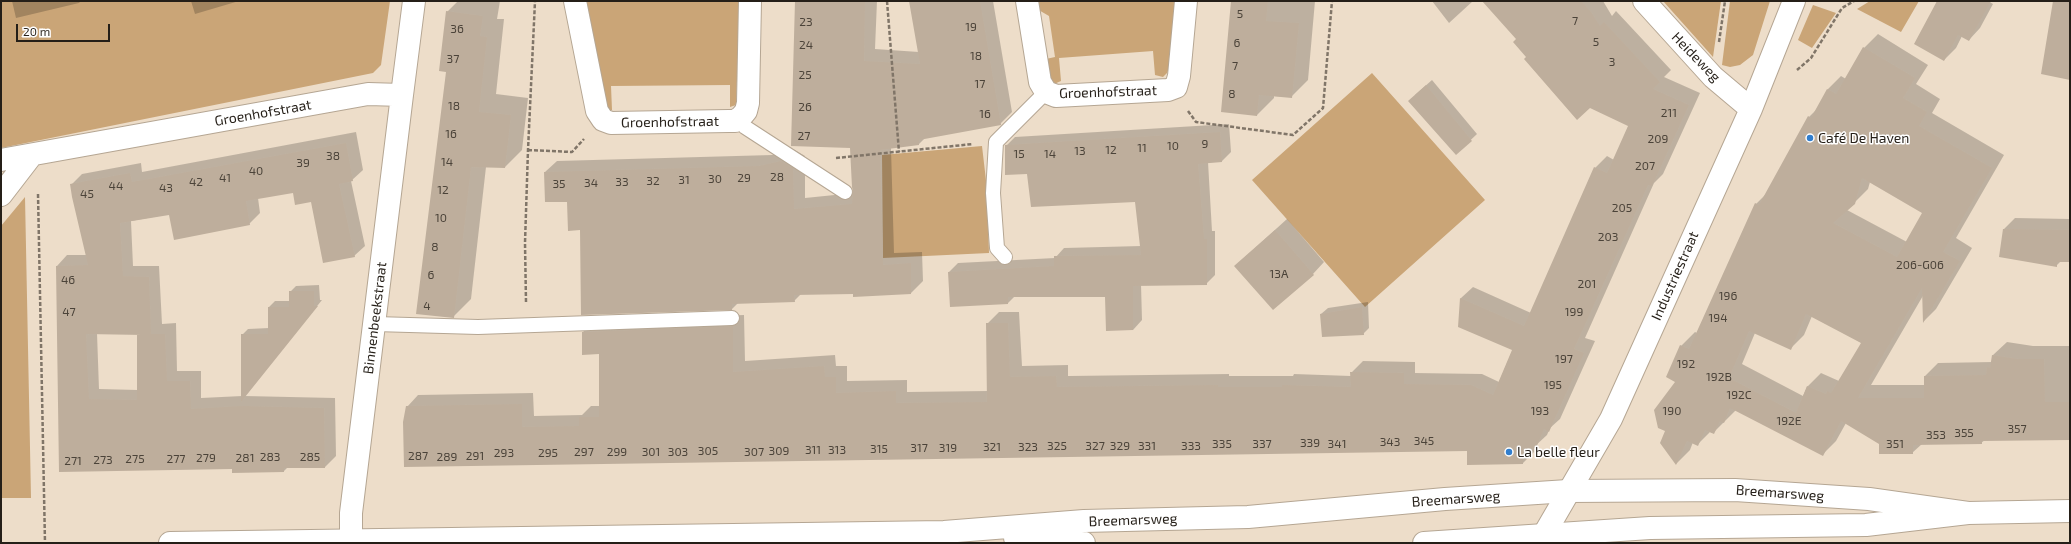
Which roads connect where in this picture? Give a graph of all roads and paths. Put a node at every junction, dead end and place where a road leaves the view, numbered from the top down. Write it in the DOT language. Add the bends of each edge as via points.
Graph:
graph roads {
  1 [pos="414,1"];
  2 [pos="535,1"];
  3 [pos="575,1"];
  4 [pos="750,1"];
  5 [pos="887,1"];
  6 [pos="1027,1"];
  7 [pos="1186,1"];
  8 [pos="1332,1"];
  9 [pos="1644,1"];
  10 [pos="1725,1"];
  11 [pos="1794,1"];
  12 [pos="1854,1"];
  13 [pos="1793,73"];
  14 [pos="1713,76"];
  15 [pos="1170,89"];
  16 [pos="1046,92"];
  17 [pos="402,95"];
  18 [pos="1751,109"];
  19 [pos="739,119"];
  20 [pos="603,120"];
  21 [pos="996,142"];
  22 [pos="528,150"];
  23 [pos="899,152"];
  24 [pos="31,156"];
  25 [pos="792,157"];
  26 [pos="1,160"];
  27 [pos="845,192"];
  28 [pos="1,195"];
  29 [pos="1005,257"];
  30 [pos="732,318"];
  31 [pos="375,324"];
  32 [pos="527,326"];
  33 [pos="1568,491"];
  34 [pos="2070,511"];
  35 [pos="1968,513"];
  36 [pos="944,532"];
  37 [pos="1541,538"];
  38 [pos="351,542"];
  39 [pos="45,543"];
  40 [pos="170,543"];
  41 [pos="1084,543"];
  42 [pos="1424,543"];
  1 -- 17 [label="main road"];
  2 -- 22 [label="path"];
  3 -- 20 [label="main road, Groenhofstraat" via="597,111"];
  4 -- 19 [label="main road, Groenhofstraat" via="748,103 746,111"];
  5 -- 23 [label="path"];
  6 -- 16 [label="main road, Groenhofstraat" via="1040,82"];
  7 -- 15 [label="main road, Groenhofstraat" via="1179,76 1176,87"];
  8 -- 15 [label="path" via="1323,108 1293,135 1196,122"];
  9 -- 14 [label="main road, Heideweg"];
  10 -- 14 [label="path"];
  11 -- 18 [label="main road, Industriestraat"];
  12 -- 13 [label="path" via="1842,8 1811,58"];
  14 -- 18 [label="main road, Heideweg"];
  15 -- 16 [label="main road, Groenhofstraat" via="1056,96"];
  16 -- 21 [label="lane"];
  17 -- 24 [label="main road, Groenhofstraat" via="368,94"];
  17 -- 31 [label="main road, Binnenbeekstraat"];
  18 -- 33 [label="main road, Industriestraat" via="1611,419"];
  19 -- 20 [label="main road, Groenhofstraat" via="611,124"];
  19 -- 25 [label="lane" via="745,127"];
  20 -- 22 [label="path" via="572,152"];
  21 -- 23 [label="path"];
  21 -- 29 [label="lane" via="993,193 996,248"];
  22 -- 32 [label="path" via="525,243"];
  23 -- 25 [label="path" via="832,158"];
  24 -- 26 [label="main road, Groenhofstraat"];
  24 -- 28 [label="main road"];
  24 -- 39 [label="path" via="38,194"];
  25 -- 27 [label="lane"];
  30 -- 32 [label="lane"];
  31 -- 32 [label="lane"];
  31 -- 38 [label="main road, Binnenbeekstraat" via="351,513"];
  33 -- 35 [label="main road, Breemarsweg" via="1735,490 1869,499"];
  33 -- 36 [label="main road, Breemarsweg" via="1248,517 1084,521"];
  33 -- 37 [label="main road, Industriestraat"];
  34 -- 35 [label="main road, Breemarsweg"];
  35 -- 37 [label="main road, Breemarsweg" via="1866,525 1650,528"];
  36 -- 38 [label="main road, Breemarsweg"];
  36 -- 41 [label="main road, Breemarsweg"];
  37 -- 42 [label="main road, Breemarsweg"];
  38 -- 40 [label="main road, Breemarsweg"];
}
